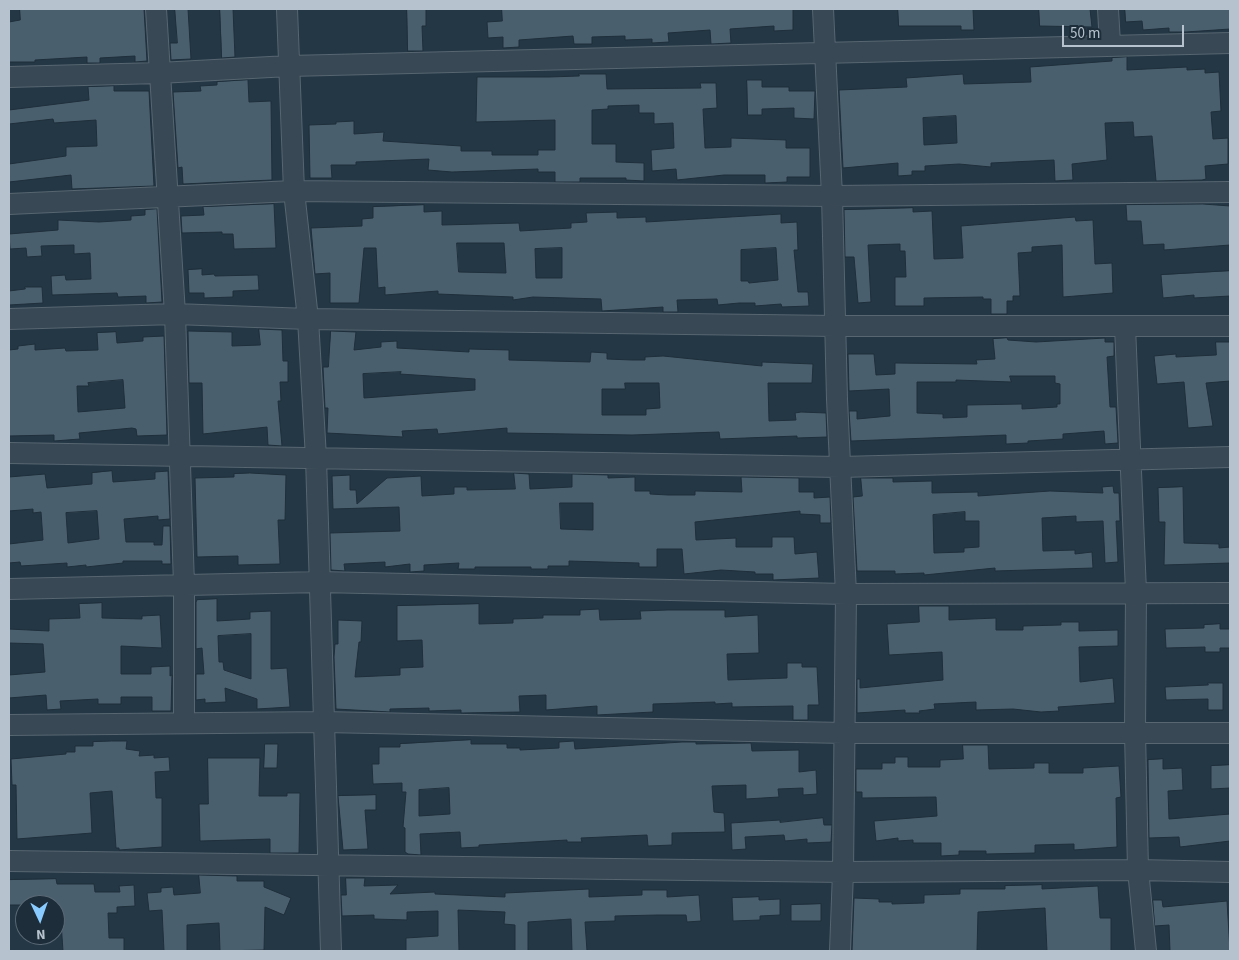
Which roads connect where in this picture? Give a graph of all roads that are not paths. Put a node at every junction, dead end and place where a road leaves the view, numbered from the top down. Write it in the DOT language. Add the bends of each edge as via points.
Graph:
graph roads {
  1 [pos="156,9"];
  2 [pos="287,9"];
  3 [pos="824,9"];
  4 [pos="1108,9"];
  5 [pos="1230,43"];
  6 [pos="1110,44"];
  7 [pos="825,52"];
  8 [pos="289,66"];
  9 [pos="159,73"];
  10 [pos="9,77"];
  11 [pos="294,191"];
  12 [pos="1230,192"];
  13 [pos="167,196"];
  14 [pos="832,196"];
  15 [pos="9,204"];
  16 [pos="175,314"];
  17 [pos="9,319"];
  18 [pos="308,319"];
  19 [pos="836,326"];
  20 [pos="1125,326"];
  21 [pos="1230,326"];
  22 [pos="9,453"];
  23 [pos="179,456"];
  24 [pos="1230,457"];
  25 [pos="316,458"];
  26 [pos="1130,459"];
  27 [pos="840,467"];
  28 [pos="320,582"];
  29 [pos="184,585"];
  30 [pos="9,589"];
  31 [pos="1136,592"];
  32 [pos="1230,593"];
  33 [pos="846,594"];
  34 [pos="324,722"];
  35 [pos="184,723"];
  36 [pos="9,725"];
  37 [pos="844,732"];
  38 [pos="1135,732"];
  39 [pos="1230,733"];
  40 [pos="9,861"];
  41 [pos="328,864"];
  42 [pos="1138,870"];
  43 [pos="843,872"];
  44 [pos="1230,872"];
  45 [pos="331,951"];
  46 [pos="840,951"];
  47 [pos="1146,951"];
  1 -- 9 [label="street"];
  2 -- 8 [label="street"];
  3 -- 7 [label="street"];
  4 -- 6 [label="street"];
  5 -- 6 [label="street"];
  6 -- 7 [label="street"];
  7 -- 8 [label="street"];
  7 -- 14 [label="street"];
  8 -- 9 [label="street"];
  8 -- 11 [label="street"];
  9 -- 10 [label="street"];
  9 -- 13 [label="street"];
  11 -- 13 [label="street"];
  11 -- 14 [label="street"];
  11 -- 18 [label="street"];
  12 -- 14 [label="street"];
  13 -- 15 [label="street"];
  13 -- 16 [label="street"];
  14 -- 19 [label="street"];
  16 -- 17 [label="street"];
  16 -- 18 [label="street"];
  16 -- 23 [label="street"];
  18 -- 19 [label="street"];
  18 -- 25 [label="street"];
  19 -- 20 [label="street"];
  19 -- 27 [label="street"];
  20 -- 21 [label="street"];
  20 -- 26 [label="street"];
  22 -- 23 [label="street"];
  23 -- 25 [label="street"];
  23 -- 29 [label="street"];
  24 -- 26 [label="street"];
  25 -- 27 [label="street"];
  25 -- 28 [label="street"];
  26 -- 27 [label="street"];
  26 -- 31 [label="street"];
  27 -- 33 [label="street"];
  28 -- 29 [label="street"];
  28 -- 33 [label="street"];
  28 -- 34 [label="street"];
  29 -- 30 [label="street"];
  29 -- 35 [label="street"];
  31 -- 32 [label="street"];
  31 -- 33 [label="street"];
  31 -- 38 [label="street"];
  33 -- 37 [label="street"];
  34 -- 35 [label="street"];
  34 -- 37 [label="street"];
  34 -- 41 [label="street"];
  35 -- 36 [label="street"];
  37 -- 38 [label="street"];
  37 -- 43 [label="street"];
  38 -- 39 [label="street"];
  38 -- 42 [label="street"];
  40 -- 41 [label="street"];
  41 -- 43 [label="street"];
  41 -- 45 [label="street"];
  42 -- 43 [label="street"];
  42 -- 44 [label="street"];
  42 -- 47 [label="street"];
  43 -- 46 [label="street"];
}
